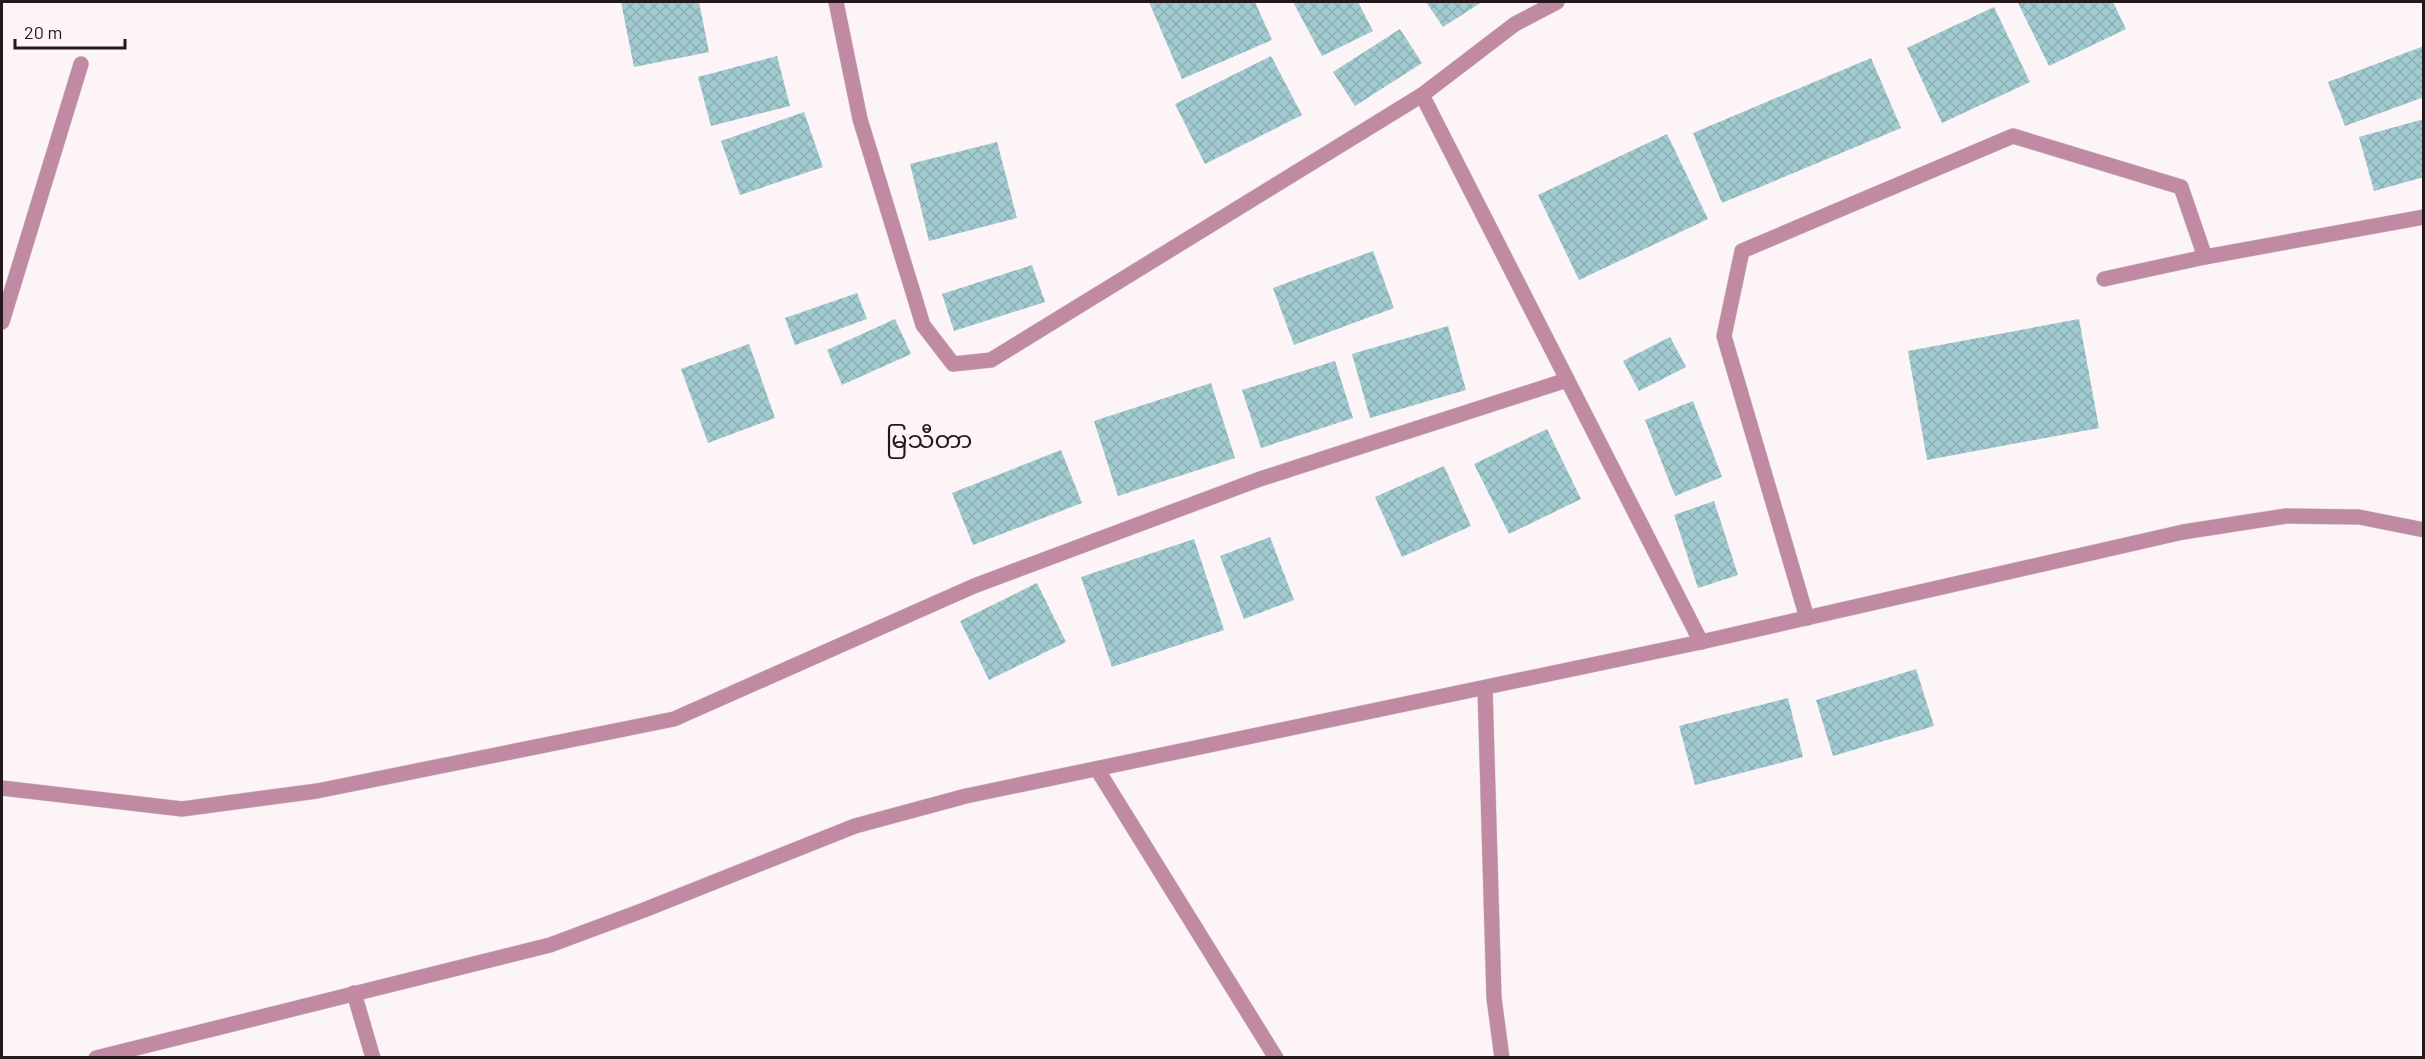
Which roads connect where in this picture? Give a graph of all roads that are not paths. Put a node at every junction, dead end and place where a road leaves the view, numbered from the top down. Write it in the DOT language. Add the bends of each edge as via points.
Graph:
graph roads {
  1 [pos="836,2"];
  2 [pos="1557,2"];
  3 [pos="81,64"];
  4 [pos="1422,95"];
  5 [pos="2424,217"];
  6 [pos="2205,257"];
  7 [pos="2104,279"];
  8 [pos="2,322"];
  9 [pos="1567,380"];
  10 [pos="2424,530"];
  11 [pos="1807,618"];
  12 [pos="1701,642"];
  13 [pos="1485,688"];
  14 [pos="1097,769"];
  15 [pos="2,788"];
  16 [pos="354,993"];
  17 [pos="96,1058"];
  18 [pos="373,1058"];
  19 [pos="1276,1058"];
  20 [pos="1502,1058"];
  1 -- 4 [label="street" via="860,119 922,325 953,364 991,360"];
  2 -- 4 [label="street" via="1515,24"];
  3 -- 8 [label="street"];
  4 -- 9 [label="street"];
  5 -- 6 [label="street"];
  6 -- 7 [label="street"];
  6 -- 11 [label="street" via="2181,188 2013,136 1742,250 1724,336"];
  9 -- 12 [label="street"];
  9 -- 15 [label="street" via="1260,479 974,586 674,719 317,791 182,808"];
  10 -- 11 [label="street" via="2359,517 2286,516 2183,532"];
  11 -- 12 [label="street"];
  12 -- 13 [label="street"];
  13 -- 14 [label="street"];
  13 -- 20 [label="street" via="1494,998"];
  14 -- 16 [label="street" via="966,796 855,826 550,945"];
  14 -- 19 [label="street"];
  16 -- 17 [label="street"];
  16 -- 18 [label="street"];
}
